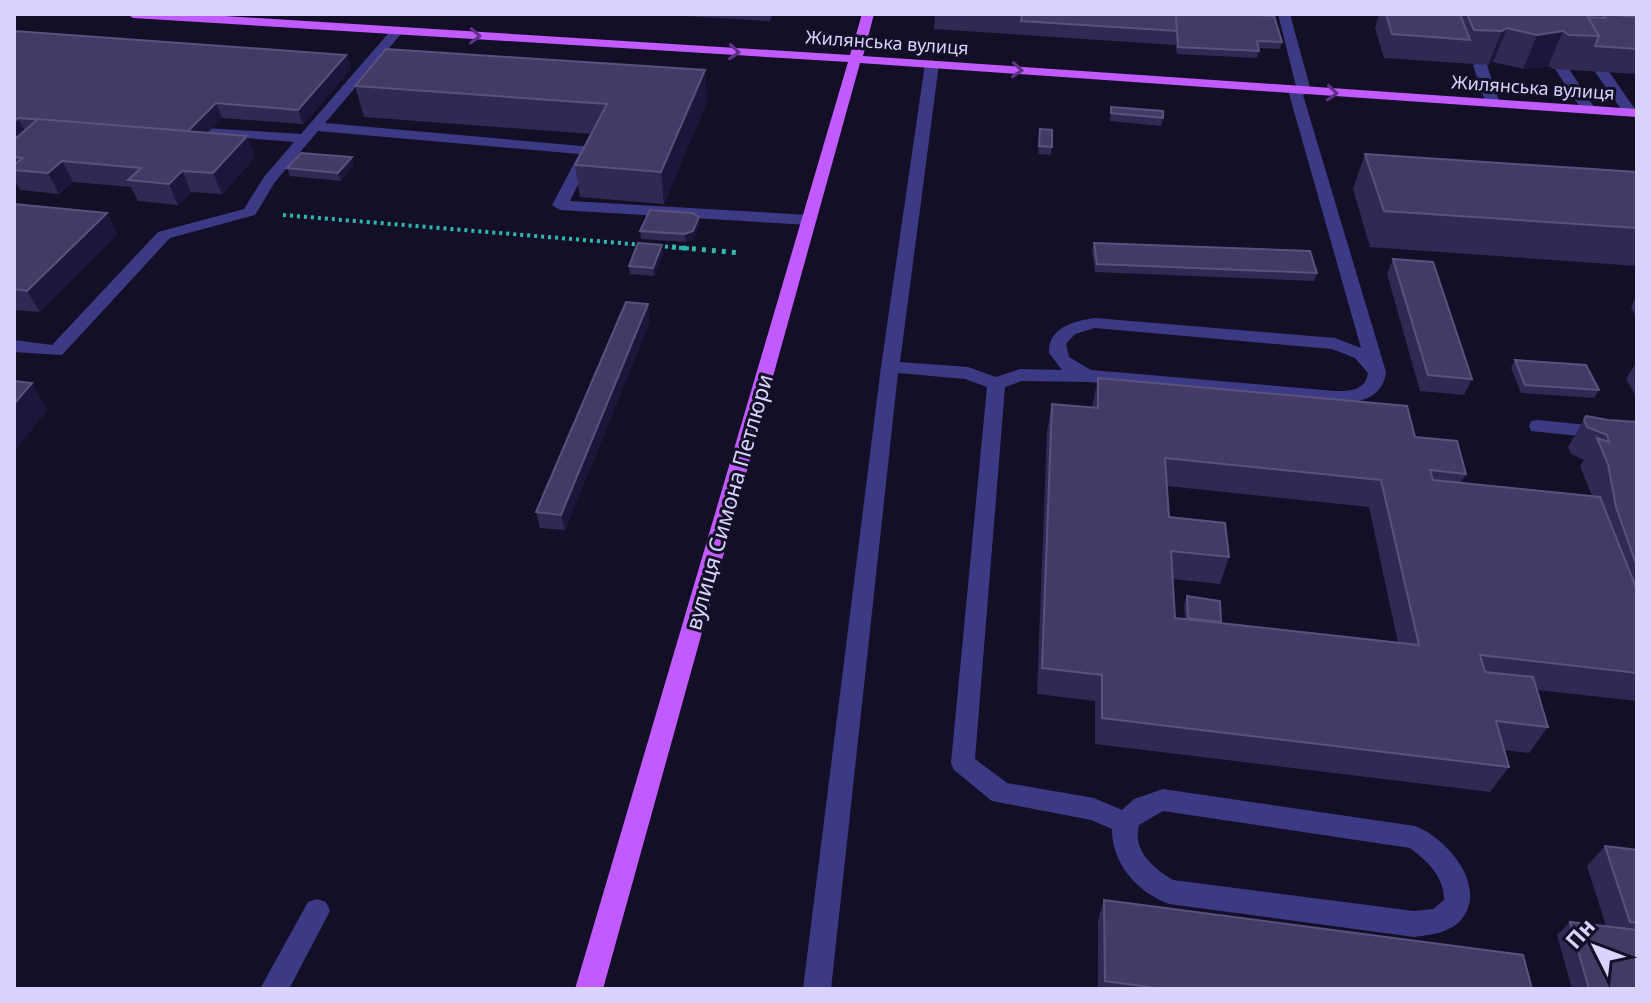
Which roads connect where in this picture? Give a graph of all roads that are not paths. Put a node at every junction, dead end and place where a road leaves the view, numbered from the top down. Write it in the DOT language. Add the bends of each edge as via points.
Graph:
graph roads {
  1 [pos="133,14"];
  2 [pos="868,14"];
  3 [pos="1284,14"];
  4 [pos="213,17"];
  5 [pos="397,31"];
  6 [pos="855,59"];
  7 [pos="932,64"];
  8 [pos="1480,65"];
  9 [pos="1562,69"];
  10 [pos="1602,72"];
  11 [pos="1300,90"];
  12 [pos="1493,104"];
  13 [pos="1589,110"];
  14 [pos="1634,113"];
  15 [pos="317,127"];
  16 [pos="210,131"];
  17 [pos="305,139"];
  18 [pos="809,220"];
  19 [pos="1056,345"];
  20 [pos="14,346"];
  21 [pos="890,367"];
  22 [pos="1377,372"];
  23 [pos="1020,375"];
  24 [pos="1089,376"];
  25 [pos="996,384"];
  26 [pos="1538,426"];
  27 [pos="1637,436"];
  28 [pos="1127,824"];
  29 [pos="317,911"];
  30 [pos="274,989"];
  31 [pos="589,989"];
  32 [pos="817,989"];
  1 -- 4 [label="main road, Жилянська вулиця"];
  2 -- 6 [label="main road, вулиця Симона Петлюри"];
  3 -- 11 [label="street"];
  4 -- 5 [label="main road, Жилянська вулиця"];
  5 -- 6 [label="main road, Жилянська вулиця, one-way"];
  5 -- 15 [label="street"];
  6 -- 7 [label="main road, Жилянська вулиця"];
  6 -- 18 [label="main road, вулиця Симона Петлюри"];
  7 -- 11 [label="main road, Жилянська вулиця, one-way"];
  7 -- 21 [label="street"];
  8 -- 12 [label="street"];
  9 -- 13 [label="street"];
  10 -- 14 [label="street"];
  11 -- 12 [label="main road, Жилянська вулиця, one-way"];
  11 -- 22 [label="street"];
  12 -- 13 [label="main road, Жилянська вулиця"];
  13 -- 14 [label="main road, Жилянська вулиця"];
  15 -- 17 [label="street"];
  15 -- 18 [label="street" via="588,150 560,205"];
  16 -- 17 [label="street"];
  17 -- 20 [label="street" via="269,180 250,212 164,235 56,351"];
  18 -- 31 [label="main road, вулиця Симона Петлюри"];
  19 -- 22 [label="street" via="1068,329 1095,323 1349,348"];
  19 -- 23 [label="street" via="1038,368"];
  19 -- 24 [label="street" via="1064,363"];
  21 -- 25 [label="street" via="968,373"];
  21 -- 32 [label="street"];
  22 -- 24 [label="street" via="1372,389 1350,398"];
  23 -- 24 [label="street"];
  23 -- 25 [label="street"];
  25 -- 28 [label="street" via="963,763 1001,793 1094,809"];
  26 -- 27 [label="street"];
  28 -- 28 [label="street" via="1128,855 1137,871 1169,892 1414,924 1432,924 1455,906 1455,876 1445,860 1432,847 1397,832 1163,800 1148,803"];
  29 -- 30 [label="street"];
}
